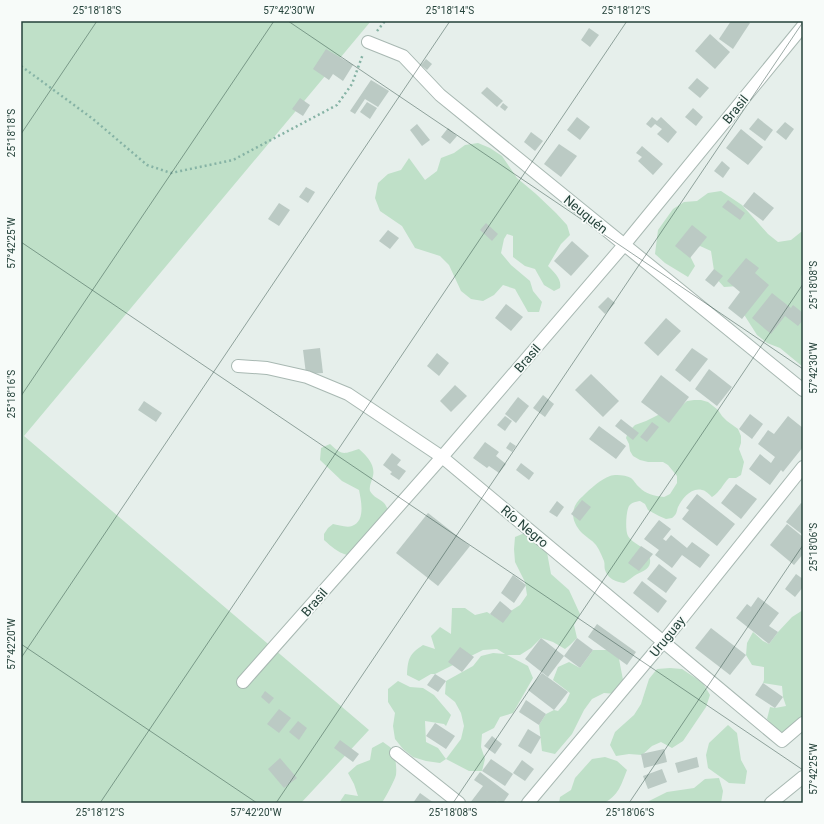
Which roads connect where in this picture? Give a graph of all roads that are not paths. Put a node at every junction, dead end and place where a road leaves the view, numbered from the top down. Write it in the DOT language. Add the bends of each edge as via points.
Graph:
graph roads {
  1 [pos="803,26"];
  2 [pos="368,42"];
  3 [pos="624,245"];
  4 [pos="238,366"];
  5 [pos="803,390"];
  6 [pos="442,457"];
  7 [pos="803,467"];
  8 [pos="664,642"];
  9 [pos="243,682"];
  10 [pos="803,723"];
  11 [pos="396,753"];
  12 [pos="803,777"];
  13 [pos="459,803"];
  14 [pos="528,803"];
  15 [pos="771,803"];
  1 -- 3 [label="street, Brasil"];
  2 -- 3 [label="street, Neuquén" via="403,56 440,96"];
  3 -- 5 [label="street, Neuquén"];
  3 -- 6 [label="street, Brasil"];
  4 -- 6 [label="street, Río Negro" via="267,368 307,377 348,394"];
  6 -- 8 [label="street, Río Negro"];
  6 -- 9 [label="street, Brasil"];
  7 -- 8 [label="street, Uruguay"];
  8 -- 10 [label="street, Río Negro" via="782,741"];
  8 -- 14 [label="street, Uruguay"];
  11 -- 13 [label="street"];
  12 -- 15 [label="street"];
}
